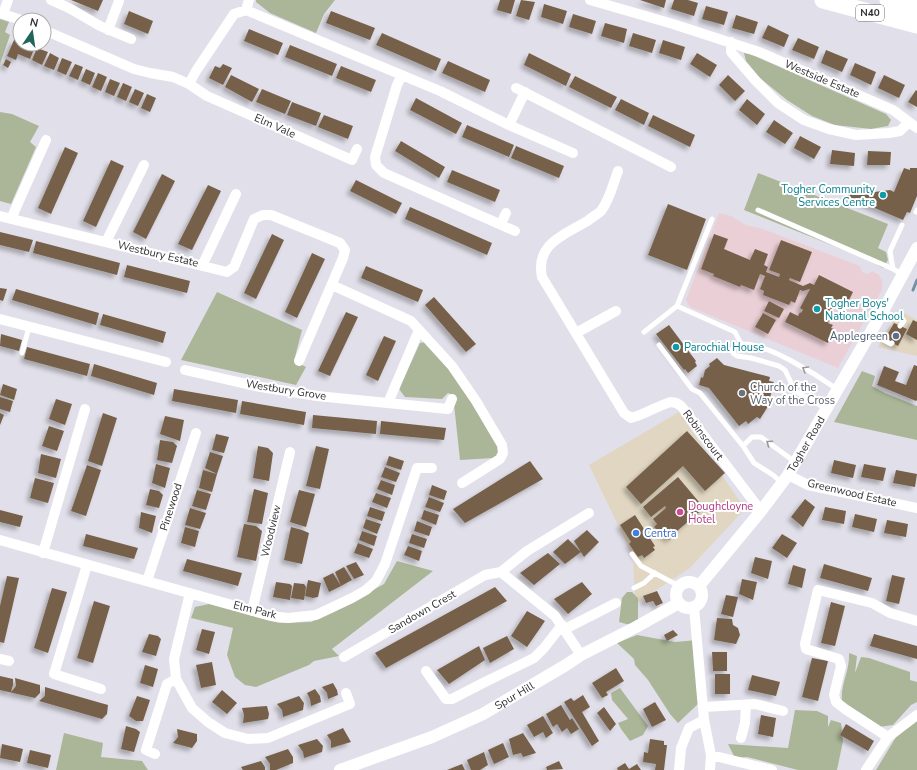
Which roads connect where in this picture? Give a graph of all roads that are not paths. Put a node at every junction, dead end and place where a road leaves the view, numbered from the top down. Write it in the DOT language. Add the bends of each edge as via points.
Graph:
graph roads {
  1 [pos="8,0"];
  2 [pos="51,0"];
  3 [pos="590,0"];
  4 [pos="823,0"];
  5 [pos="888,0"];
  6 [pos="119,1"];
  7 [pos="248,5"];
  8 [pos="917,8"];
  9 [pos="2,13"];
  10 [pos="12,17"];
  11 [pos="917,26"];
  12 [pos="108,30"];
  13 [pos="52,33"];
  14 [pos="131,39"];
  15 [pos="731,42"];
  16 [pos="402,75"];
  17 [pos="189,84"];
  18 [pos="509,125"];
  19 [pos="913,125"];
  20 [pos="46,140"];
  21 [pos="357,149"];
  22 [pos="573,153"];
  23 [pos="144,165"];
  24 [pos="671,167"];
  25 [pos="618,171"];
  26 [pos="236,194"];
  27 [pos="758,210"];
  28 [pos="506,213"];
  29 [pos="0,216"];
  30 [pos="11,219"];
  31 [pos="712,219"];
  32 [pos="501,224"];
  33 [pos="902,225"];
  34 [pos="515,231"];
  35 [pos="106,242"];
  36 [pos="916,251"];
  37 [pos="202,266"];
  38 [pos="898,272"];
  39 [pos="332,286"];
  40 [pos="677,306"];
  41 [pos="616,311"];
  42 [pos="883,311"];
  43 [pos="0,319"];
  44 [pos="900,326"];
  45 [pos="29,327"];
  46 [pos="419,330"];
  47 [pos="644,332"];
  48 [pos="576,333"];
  49 [pos="870,333"];
  50 [pos="892,343"];
  51 [pos="741,344"];
  52 [pos="659,346"];
  53 [pos="22,353"];
  54 [pos="299,361"];
  55 [pos="166,362"];
  56 [pos="185,370"];
  57 [pos="838,390"];
  58 [pos="452,399"];
  59 [pos="388,403"];
  60 [pos="85,409"];
  61 [pos="827,410"];
  62 [pos="196,433"];
  63 [pos="742,446"];
  64 [pos="290,452"];
  65 [pos="796,462"];
  66 [pos="432,468"];
  67 [pos="785,479"];
  68 [pos="462,483"];
  69 [pos="917,508"];
  70 [pos="761,511"];
  71 [pos="589,513"];
  72 [pos="0,540"];
  73 [pos="43,552"];
  74 [pos="632,554"];
  75 [pos="87,565"];
  76 [pos="501,572"];
  77 [pos="655,573"];
  78 [pos="147,581"];
  79 [pos="679,586"];
  80 [pos="699,586"];
  81 [pos="634,588"];
  82 [pos="190,593"];
  83 [pos="616,603"];
  84 [pos="679,603"];
  85 [pos="694,607"];
  86 [pos="252,611"];
  87 [pos="917,621"];
  88 [pos="563,627"];
  89 [pos="581,654"];
  90 [pos="344,656"];
  91 [pos="426,671"];
  92 [pos="176,679"];
  93 [pos="101,689"];
  94 [pos="346,693"];
  95 [pos="746,705"];
  96 [pos="704,707"];
  97 [pos="783,711"];
  98 [pos="917,715"];
  99 [pos="704,720"];
  100 [pos="888,737"];
  101 [pos="741,738"];
  102 [pos="155,754"];
  103 [pos="711,755"];
  104 [pos="340,770"];
  105 [pos="679,770"];
  106 [pos="710,770"];
  107 [pos="772,770"];
  108 [pos="866,770"];
  1 -- 9 [label="street"];
  2 -- 12 [label="street"];
  3 -- 15 [label="street, Westside Estate"];
  4 -- 11 [label="highway, N40"];
  5 -- 8 [label="highway, N40"];
  6 -- 12 [label="street"];
  7 -- 16 [label="street"];
  7 -- 17 [label="street" via="234,14"];
  9 -- 10 [label="street"];
  12 -- 14 [label="street"];
  13 -- 17 [label="street, Elm Vale" via="134,68 173,77"];
  15 -- 19 [label="street, Westside Estate" via="893,110"];
  15 -- 19 [label="street, Westside Estate" via="731,52 755,80 778,103 804,120 829,130 856,135 889,133"];
  16 -- 18 [label="street"];
  16 -- 32 [label="street" via="375,157 376,165 384,173"];
  17 -- 21 [label="street, Elm Vale" via="207,96 352,160"];
  18 -- 22 [label="street"];
  18 -- 24 [label="street" via="520,90"];
  20 -- 30 [label="street"];
  23 -- 35 [label="street, Westbury Estate"];
  25 -- 48 [label="street, Robinscourt" via="600,212 549,245 540,267 542,277"];
  26 -- 37 [label="street, Westbury Estate"];
  27 -- 38 [label="lane"];
  28 -- 32 [label="street"];
  29 -- 30 [label="street, Westbury Estate"];
  30 -- 35 [label="street, Westbury Estate"];
  31 -- 40 [label="lane"];
  32 -- 34 [label="street"];
  33 -- 38 [label="lane" via="890,251"];
  35 -- 37 [label="street, Westbury Estate"];
  36 -- 38 [label="street, Togher Road"];
  37 -- 39 [label="street" via="227,272 234,267 254,219 271,215 340,243 344,250 344,258"];
  38 -- 42 [label="street, Togher Road"];
  39 -- 46 [label="street" via="411,321"];
  39 -- 54 [label="street"];
  40 -- 47 [label="lane"];
  40 -- 51 [label="lane" via="735,332"];
  41 -- 48 [label="street"];
  42 -- 44 [label="lane" via="904,321"];
  42 -- 49 [label="street, Togher Road"];
  43 -- 45 [label="street"];
  45 -- 53 [label="lane"];
  45 -- 55 [label="street"];
  46 -- 59 [label="street"];
  46 -- 68 [label="street" via="452,366 502,445 503,453 500,459"];
  48 -- 70 [label="street, Robinscourt" via="624,413 631,418 637,417 672,402 678,403"];
  49 -- 50 [label="lane"];
  49 -- 57 [label="street, Togher Road"];
  57 -- 51 [label="lane, one-way" via="796,364 767,350"];
  51 -- 61 [label="lane" via="733,348 733,353 779,366 785,370 795,391"];
  52 -- 63 [label="lane" via="692,389 700,393"];
  56 -- 59 [label="street, Westbury Grove" via="255,386 317,396"];
  57 -- 61 [label="street, Togher Road"];
  58 -- 59 [label="street, Westbury Grove" via="448,409"];
  60 -- 73 [label="street"];
  61 -- 65 [label="street, Togher Road"];
  62 -- 78 [label="street, Pinewood"];
  65 -- 63 [label="lane, one-way" via="761,437 752,437"];
  63 -- 67 [label="lane" via="754,463"];
  64 -- 86 [label="street, Woodview"];
  65 -- 67 [label="street, Togher Road"];
  66 -- 86 [label="street, Elm Park" via="417,468 385,564 376,581 366,590 316,614 288,618"];
  67 -- 69 [label="street, Greenwood Estate"];
  67 -- 70 [label="street, Togher Road"];
  70 -- 80 [label="street, Togher Road"];
  71 -- 76 [label="street, Sandown Crest" via="527,551"];
  72 -- 73 [label="street, Elm Park"];
  73 -- 75 [label="street, Elm Park"];
  74 -- 77 [label="lane" via="641,566"];
  75 -- 78 [label="street, Elm Park"];
  75 -- 93 [label="street" via="54,674"];
  76 -- 88 [label="street" via="555,616"];
  76 -- 90 [label="street, Sandown Crest" via="485,576"];
  77 -- 79 [label="lane"];
  77 -- 81 [label="lane"];
  78 -- 82 [label="street, Elm Park"];
  79 -- 80 [label="street" via="686,582"];
  79 -- 84 [label="street" via="676,595"];
  80 -- 85 [label="street" via="702,598"];
  82 -- 86 [label="street, Elm Park"];
  82 -- 92 [label="street" via="174,659"];
  83 -- 88 [label="street"];
  84 -- 85 [label="street" via="686,607"];
  84 -- 89 [label="street, Spur Hill"];
  85 -- 96 [label="street"];
  87 -- 100 [label="street" via="890,614 872,603 818,590 806,649 839,659 841,666 834,695 836,702"];
  88 -- 89 [label="street"];
  88 -- 91 [label="street" via="534,658 452,699 446,699"];
  89 -- 104 [label="street, Spur Hill" via="483,714 432,737"];
  92 -- 94 [label="street" via="192,708 208,722 226,733 248,739 268,738 350,704"];
  92 -- 102 [label="street" via="167,684 146,750"];
  95 -- 96 [label="street"];
  95 -- 97 [label="street" via="755,704"];
  95 -- 101 [label="street" via="746,723"];
  96 -- 99 [label="street"];
  98 -- 100 [label="street"];
  99 -- 103 [label="street"];
  99 -- 105 [label="street" via="689,728 681,748"];
  100 -- 108 [label="street"];
  103 -- 106 [label="street"];
  103 -- 107 [label="street"];
}
